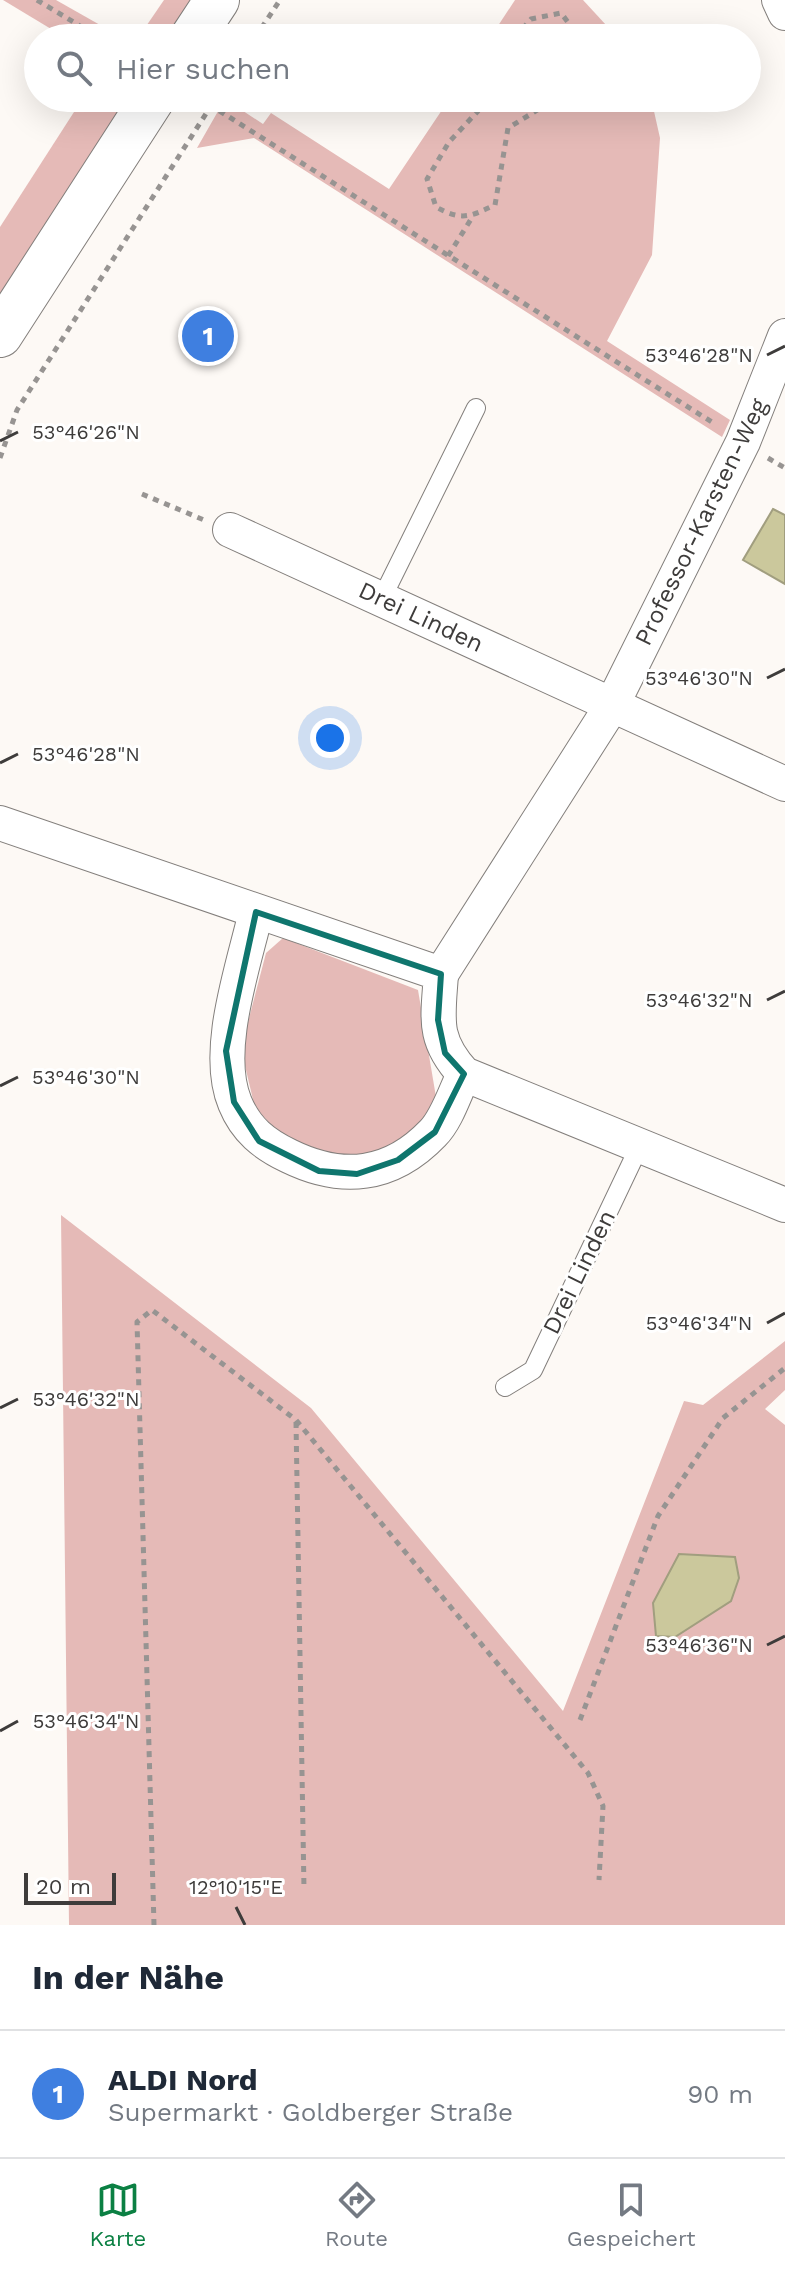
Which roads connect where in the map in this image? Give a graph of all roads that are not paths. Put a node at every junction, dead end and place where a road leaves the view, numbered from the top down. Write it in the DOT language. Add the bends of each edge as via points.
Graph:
graph roads {
  1 [pos="217,0"];
  2 [pos="779,0"];
  3 [pos="785,13"];
  4 [pos="201,24"];
  5 [pos="144,112"];
  6 [pos="0,335"];
  7 [pos="785,336"];
  8 [pos="476,408"];
  9 [pos="230,530"];
  10 [pos="382,598"];
  11 [pos="611,707"];
  12 [pos="785,784"];
  13 [pos="0,823"];
  14 [pos="256,912"];
  15 [pos="441,974"];
  16 [pos="464,1074"];
  17 [pos="640,1145"];
  18 [pos="785,1205"];
  19 [pos="505,1387"];
  1 -- 4 [label="main road"];
  2 -- 3 [label="street"];
  5 -- 6 [label="main road"];
  7 -- 11 [label="street, Professor-Karsten-Weg" via="743,442"];
  8 -- 10 [label="lane"];
  9 -- 10 [label="street, Drei Linden"];
  10 -- 11 [label="street, Drei Linden"];
  11 -- 12 [label="street, Drei Linden"];
  11 -- 15 [label="street"];
  13 -- 14 [label="street"];
  14 -- 15 [label="street"];
  14 -- 16 [label="street" via="226,1051 234,1102 259,1141 319,1171 357,1174 398,1160 435,1132"];
  15 -- 16 [label="street" via="438,1020 445,1053"];
  16 -- 17 [label="street"];
  17 -- 18 [label="street"];
  17 -- 19 [label="lane, Drei Linden" via="533,1370"];
}
